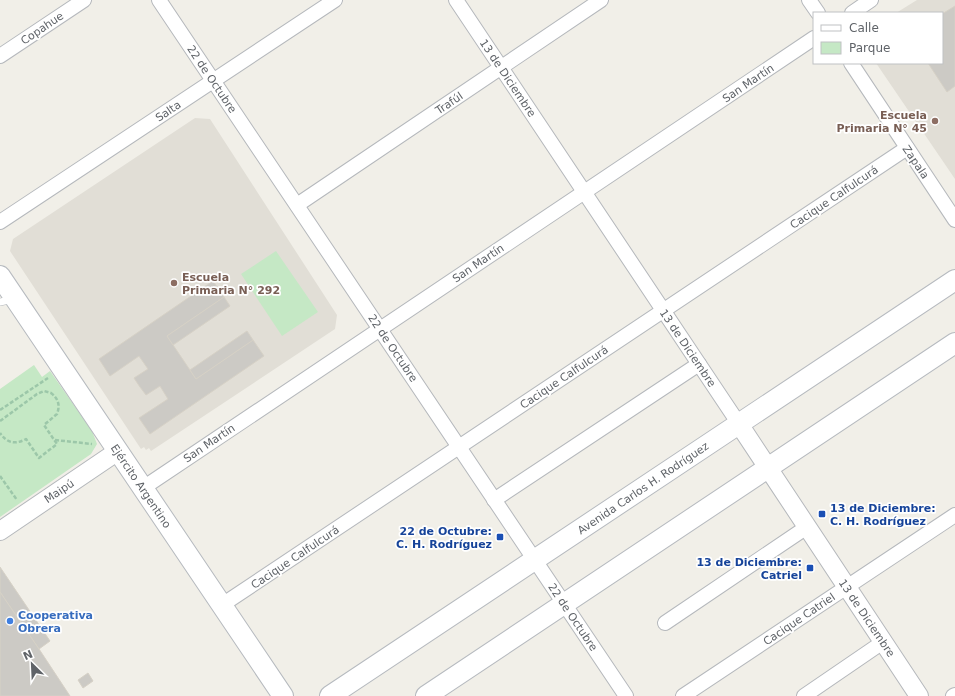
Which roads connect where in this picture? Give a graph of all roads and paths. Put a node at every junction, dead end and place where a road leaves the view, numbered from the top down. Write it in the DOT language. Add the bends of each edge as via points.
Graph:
graph roads {
  1 [pos="84,0"];
  2 [pos="159,0"];
  3 [pos="335,0"];
  4 [pos="456,0"];
  5 [pos="601,0"];
  6 [pos="809,0"];
  7 [pos="871,0"];
  8 [pos="817,12"];
  9 [pos="853,12"];
  10 [pos="813,39"];
  11 [pos="0,56"];
  12 [pos="852,64"];
  13 [pos="501,68"];
  14 [pos="214,81"];
  15 [pos="907,148"];
  16 [pos="584,192"];
  17 [pos="297,205"];
  18 [pos="955,220"];
  19 [pos="0,222"];
  20 [pos="0,276"];
  21 [pos="955,280"];
  22 [pos="8,300"];
  23 [pos="663,311"];
  24 [pos="380,329"];
  25 [pos="955,343"];
  26 [pos="698,364"];
  27 [pos="53,382"];
  28 [pos="0,410"];
  29 [pos="0,421"];
  30 [pos="739,424"];
  31 [pos="0,433"];
  32 [pos="1,438"];
  33 [pos="92,439"];
  34 [pos="54,440"];
  35 [pos="93,444"];
  36 [pos="459,447"];
  37 [pos="90,450"];
  38 [pos="118,451"];
  39 [pos="768,468"];
  40 [pos="0,476"];
  41 [pos="142,488"];
  42 [pos="24,496"];
  43 [pos="494,500"];
  44 [pos="18,501"];
  45 [pos="12,505"];
  46 [pos="955,515"];
  47 [pos="807,527"];
  48 [pos="0,531"];
  49 [pos="535,560"];
  50 [pos="847,587"];
  51 [pos="564,604"];
  52 [pos="222,605"];
  53 [pos="665,623"];
  54 [pos="883,642"];
  55 [pos="283,696"];
  56 [pos="330,696"];
  57 [pos="426,696"];
  58 [pos="626,696"];
  59 [pos="683,696"];
  60 [pos="804,696"];
  61 [pos="919,696"];
  1 -- 11 [label="street, Copahue"];
  2 -- 14 [label="street, 22 de Octubre"];
  3 -- 14 [label="street, Salta"];
  4 -- 13 [label="street, 13 de Diciembre"];
  5 -- 13 [label="street, Trafúl"];
  6 -- 8 [label="street"];
  7 -- 9 [label="street"];
  10 -- 16 [label="street, San Martín"];
  12 -- 15 [label="street, Zapala"];
  13 -- 16 [label="street, 13 de Diciembre"];
  13 -- 17 [label="street, Trafúl"];
  14 -- 17 [label="street, 22 de Octubre"];
  14 -- 19 [label="street, Salta"];
  15 -- 18 [label="street, Zapala"];
  15 -- 23 [label="street, Cacique Calfulcurá"];
  16 -- 23 [label="street, 13 de Diciembre"];
  16 -- 24 [label="street, San Martín"];
  17 -- 24 [label="street, 22 de Octubre"];
  20 -- 22 [label="main road, Ejército Argentino"];
  21 -- 30 [label="main road, Avenida Carlos H. Rodríguez"];
  22 -- 38 [label="main road, Ejército Argentino"];
  23 -- 26 [label="street, 13 de Diciembre"];
  23 -- 36 [label="street, Cacique Calfulcurá"];
  24 -- 36 [label="street, 22 de Octubre"];
  24 -- 41 [label="street, San Martín"];
  25 -- 39 [label="main road"];
  26 -- 30 [label="street, 13 de Diciembre"];
  26 -- 43 [label="street"];
  27 -- 28 [label="path" via="49,377"];
  29 -- 34 [label="path" via="37,394 48,392 55,396 59,405 57,414 44,425"];
  30 -- 39 [label="street, 13 de Diciembre"];
  30 -- 49 [label="main road, Avenida Carlos H. Rodríguez"];
  31 -- 32 [label="path"];
  32 -- 34 [label="path" via="13,443 26,439 39,458 57,444"];
  33 -- 35 [label="path"];
  34 -- 35 [label="path"];
  35 -- 37 [label="path"];
  36 -- 43 [label="street, 22 de Octubre"];
  36 -- 52 [label="street, Cacique Calfulcurá"];
  38 -- 41 [label="main road, Ejército Argentino"];
  38 -- 48 [label="street, Maipú"];
  39 -- 47 [label="street, 13 de Diciembre"];
  39 -- 51 [label="main road"];
  40 -- 44 [label="path"];
  41 -- 52 [label="main road, Ejército Argentino"];
  42 -- 44 [label="path"];
  43 -- 49 [label="street, 22 de Octubre"];
  44 -- 45 [label="path"];
  46 -- 50 [label="street, Cacique Catriel"];
  47 -- 50 [label="street, 13 de Diciembre"];
  47 -- 53 [label="street"];
  49 -- 51 [label="street, 22 de Octubre"];
  49 -- 56 [label="main road, Avenida Carlos H. Rodríguez"];
  50 -- 54 [label="street, 13 de Diciembre"];
  50 -- 59 [label="street, Cacique Catriel"];
  51 -- 57 [label="main road"];
  51 -- 58 [label="street, 22 de Octubre"];
  52 -- 55 [label="main road, Ejército Argentino"];
  54 -- 60 [label="street"];
  54 -- 61 [label="street, 13 de Diciembre"];
}
